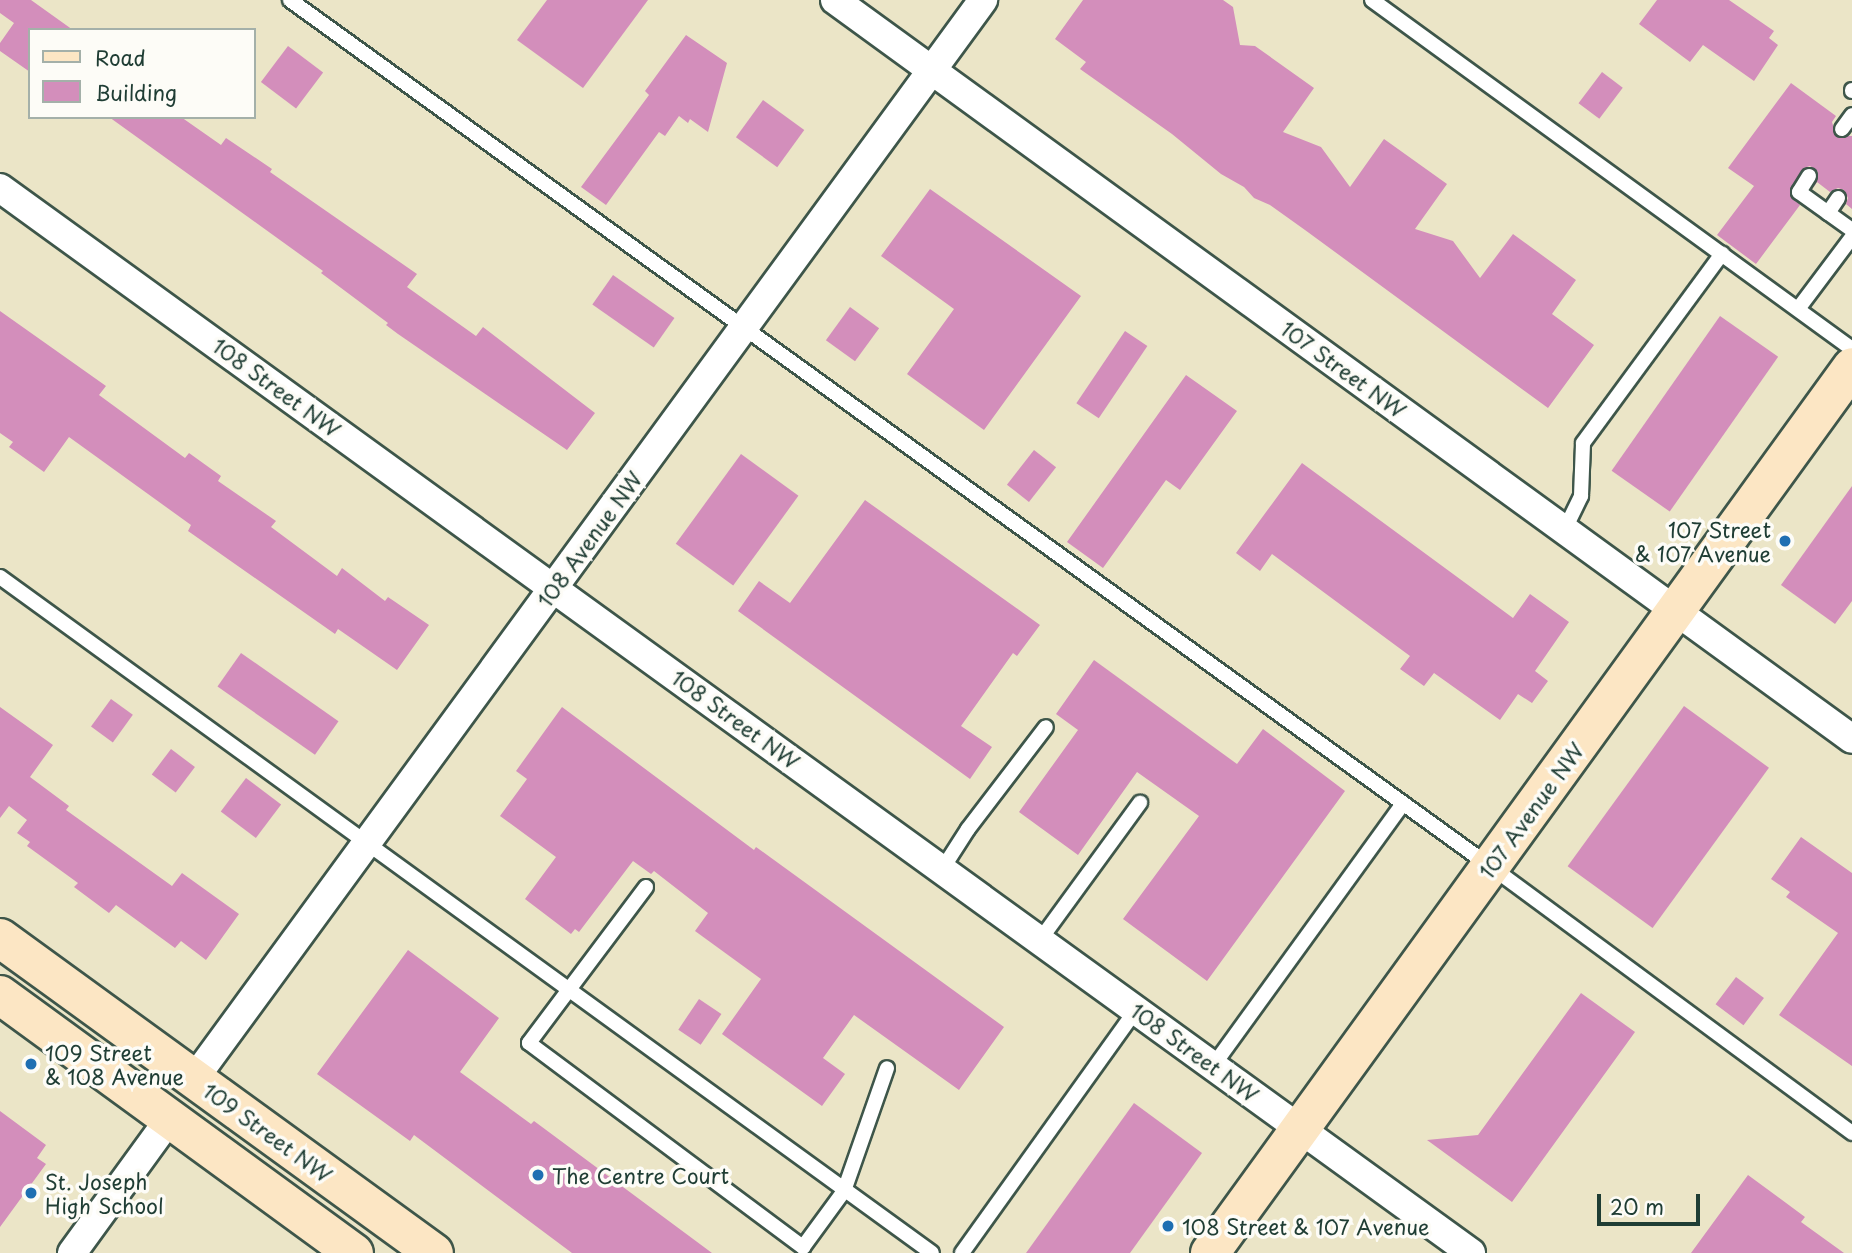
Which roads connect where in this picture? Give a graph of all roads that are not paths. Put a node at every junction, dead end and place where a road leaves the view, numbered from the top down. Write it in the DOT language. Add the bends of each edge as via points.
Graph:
graph roads {
  1 [pos="290,0"];
  2 [pos="835,0"];
  3 [pos="983,0"];
  4 [pos="1372,0"];
  5 [pos="932,70"];
  6 [pos="1852,115"];
  7 [pos="1842,129"];
  8 [pos="1809,176"];
  9 [pos="0,188"];
  10 [pos="1838,198"];
  11 [pos="1828,213"];
  12 [pos="1852,230"];
  13 [pos="1852,237"];
  14 [pos="1722,254"];
  15 [pos="1798,309"];
  16 [pos="743,328"];
  17 [pos="1852,349"];
  18 [pos="1852,367"];
  19 [pos="1565,529"];
  20 [pos="0,577"];
  21 [pos="554,587"];
  22 [pos="1677,609"];
  23 [pos="1046,727"];
  24 [pos="1852,739"];
  25 [pos="1140,803"];
  26 [pos="1403,804"];
  27 [pos="367,842"];
  28 [pos="1490,866"];
  29 [pos="943,868"];
  30 [pos="646,887"];
  31 [pos="0,938"];
  32 [pos="1040,940"];
  33 [pos="568,991"];
  34 [pos="0,995"];
  35 [pos="1136,1010"];
  36 [pos="1213,1066"];
  37 [pos="887,1068"];
  38 [pos="194,1079"];
  39 [pos="170,1118"];
  40 [pos="1300,1129"];
  41 [pos="1852,1133"];
  42 [pos="844,1191"];
  43 [pos="72,1253"];
  44 [pos="354,1253"];
  45 [pos="434,1253"];
  46 [pos="932,1253"];
  47 [pos="962,1253"];
  48 [pos="1210,1253"];
  49 [pos="1471,1253"];
  1 -- 16 [label="lane"];
  2 -- 5 [label="street, 107 Street NW"];
  3 -- 5 [label="street, 108 Avenue NW"];
  4 -- 14 [label="lane"];
  5 -- 16 [label="street, 108 Avenue NW"];
  5 -- 19 [label="street, 107 Street NW"];
  6 -- 7 [label="lane"];
  8 -- 11 [label="lane" via="1799,192"];
  9 -- 21 [label="street, 108 Street NW"];
  10 -- 11 [label="lane"];
  11 -- 12 [label="lane"];
  13 -- 15 [label="lane"];
  14 -- 15 [label="lane"];
  14 -- 19 [label="lane" via="1583,443 1581,496"];
  15 -- 17 [label="lane"];
  16 -- 21 [label="street, 108 Avenue NW"];
  16 -- 26 [label="lane"];
  18 -- 22 [label="main road, 107 Avenue NW"];
  19 -- 22 [label="street, 107 Street NW"];
  20 -- 27 [label="lane"];
  21 -- 27 [label="street, 108 Avenue NW"];
  21 -- 29 [label="street, 108 Street NW"];
  22 -- 24 [label="street, 107 Street NW"];
  22 -- 28 [label="main road, 107 Avenue NW"];
  23 -- 29 [label="lane"];
  25 -- 32 [label="lane"];
  26 -- 28 [label="lane"];
  26 -- 36 [label="lane"];
  27 -- 33 [label="lane"];
  27 -- 38 [label="street, 108 Avenue NW"];
  28 -- 40 [label="main road, 107 Avenue NW"];
  28 -- 41 [label="lane"];
  29 -- 32 [label="street, 108 Street NW"];
  30 -- 33 [label="lane"];
  31 -- 38 [label="main road, 109 Street NW"];
  32 -- 35 [label="street, 108 Street NW"];
  33 -- 42 [label="lane"];
  33 -- 42 [label="lane" via="529,1044 803,1247"];
  34 -- 39 [label="main road"];
  35 -- 36 [label="street, 108 Street NW"];
  35 -- 47 [label="lane"];
  36 -- 40 [label="street, 108 Street NW"];
  37 -- 42 [label="lane"];
  38 -- 45 [label="main road, 109 Street NW"];
  39 -- 43 [label="street"];
  39 -- 44 [label="main road"];
  40 -- 48 [label="main road, 107 Avenue NW"];
  40 -- 49 [label="street, 108 Street NW"];
  42 -- 46 [label="lane"];
}
